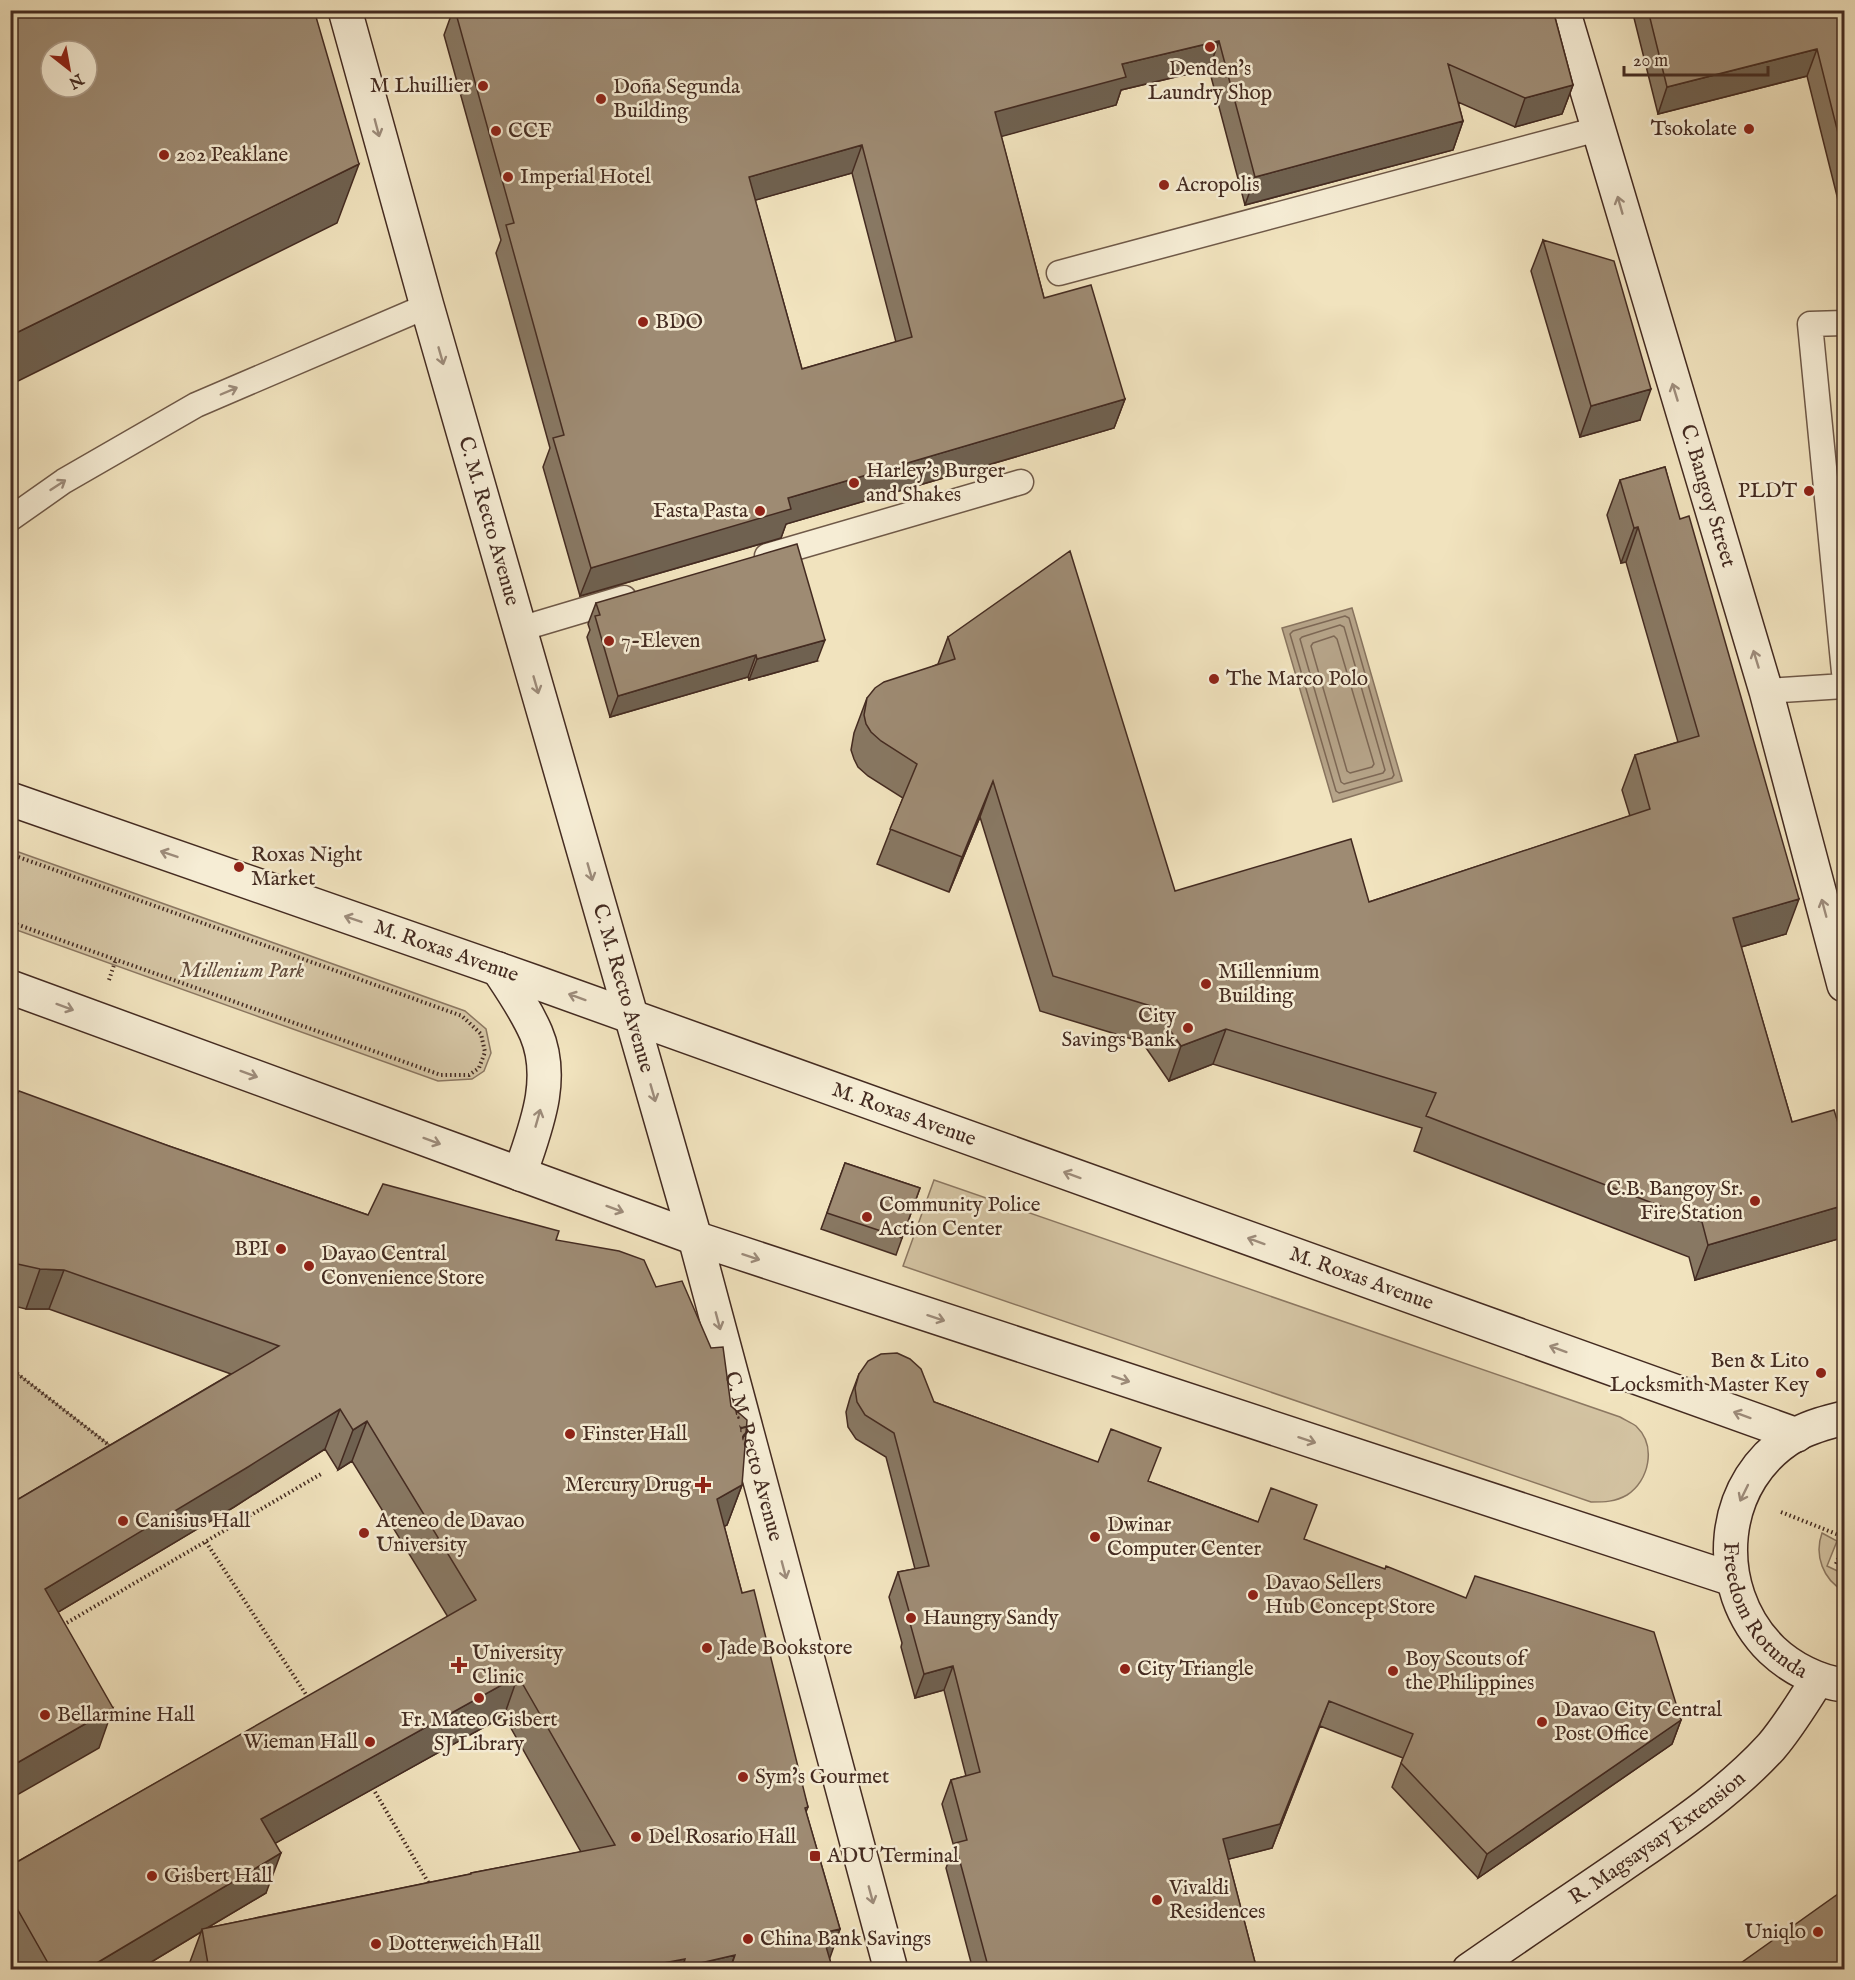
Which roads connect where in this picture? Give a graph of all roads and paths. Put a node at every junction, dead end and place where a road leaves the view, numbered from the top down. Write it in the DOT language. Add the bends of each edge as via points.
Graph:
graph roads {
  1 [pos="345,10"];
  2 [pos="1563,10"];
  3 [pos="1598,129"];
  4 [pos="1059,273"];
  5 [pos="427,306"];
  6 [pos="1845,322"];
  7 [pos="1021,482"];
  8 [pos="10,519"];
  9 [pos="747,562"];
  10 [pos="645,592"];
  11 [pos="520,629"];
  12 [pos="1845,672"];
  13 [pos="1845,686"];
  14 [pos="1766,691"];
  15 [pos="10,799"];
  16 [pos="10,854"];
  17 [pos="10,922"];
  18 [pos="498,969"];
  19 [pos="1845,985"];
  20 [pos="10,987"];
  21 [pos="632,1016"];
  22 [pos="520,1174"];
  23 [pos="695,1238"];
  24 [pos="10,1368"];
  25 [pos="1845,1418"];
  26 [pos="1797,1435"];
  27 [pos="116,1450"];
  28 [pos="321,1474"];
  29 [pos="1814,1525"];
  30 [pos="1845,1538"];
  31 [pos="206,1542"];
  32 [pos="1845,1544"];
  33 [pos="1836,1564"];
  34 [pos="1732,1580"];
  35 [pos="62,1626"];
  36 [pos="1831,1682"];
  37 [pos="309,1700"];
  38 [pos="375,1792"];
  39 [pos="433,1890"];
  40 [pos="191,1964"];
  41 [pos="168,1970"];
  42 [pos="891,1970"];
  43 [pos="1469,1970"];
  1 -- 5 [label="main road, C. M. Recto Avenue, one-way"];
  2 -- 3 [label="main road, C. Bangoy Street"];
  3 -- 4 [label="lane"];
  14 -- 3 [label="main road, C. Bangoy Street, one-way"];
  8 -- 5 [label="lane, one-way" via="64,481 196,405"];
  5 -- 11 [label="main road, C. M. Recto Avenue, one-way"];
  6 -- 12 [label="lane" via="1810,324"];
  7 -- 9 [label="lane"];
  10 -- 11 [label="lane"];
  11 -- 21 [label="main road, C. M. Recto Avenue, one-way"];
  13 -- 14 [label="lane"];
  19 -- 14 [label="main road, C. Bangoy Street, one-way"];
  18 -- 15 [label="main road, M. Roxas Avenue, one-way"];
  16 -- 17 [label="path" via="462,1016 482,1034 485,1052 479,1068 469,1075 441,1075"];
  21 -- 18 [label="main road, M. Roxas Avenue, one-way"];
  22 -- 18 [label="main road, one-way" via="541,1106 543,1065 537,1035"];
  20 -- 22 [label="main road, one-way"];
  21 -- 23 [label="main road, C. M. Recto Avenue, one-way"];
  26 -- 21 [label="main road, M. Roxas Avenue, one-way"];
  22 -- 23 [label="main road, one-way"];
  23 -- 34 [label="main road, one-way"];
  23 -- 42 [label="main road, C. M. Recto Avenue, one-way"];
  24 -- 27 [label="path"];
  25 -- 26 [label="main road, Freedom Rotunda"];
  26 -- 34 [label="main road, Freedom Rotunda, one-way" via="1764,1461 1742,1495 1730,1538"];
  28 -- 31 [label="path"];
  29 -- 30 [label="path"];
  31 -- 35 [label="path"];
  31 -- 37 [label="path"];
  32 -- 33 [label="path"];
  34 -- 36 [label="main road, Freedom Rotunda" via="1738,1601 1762,1640 1788,1662"];
  36 -- 43 [label="main road, R. Magsaysay Extension" via="1793,1718 1745,1774 1702,1809"];
  38 -- 39 [label="path"];
  40 -- 41 [label="path"];
}
